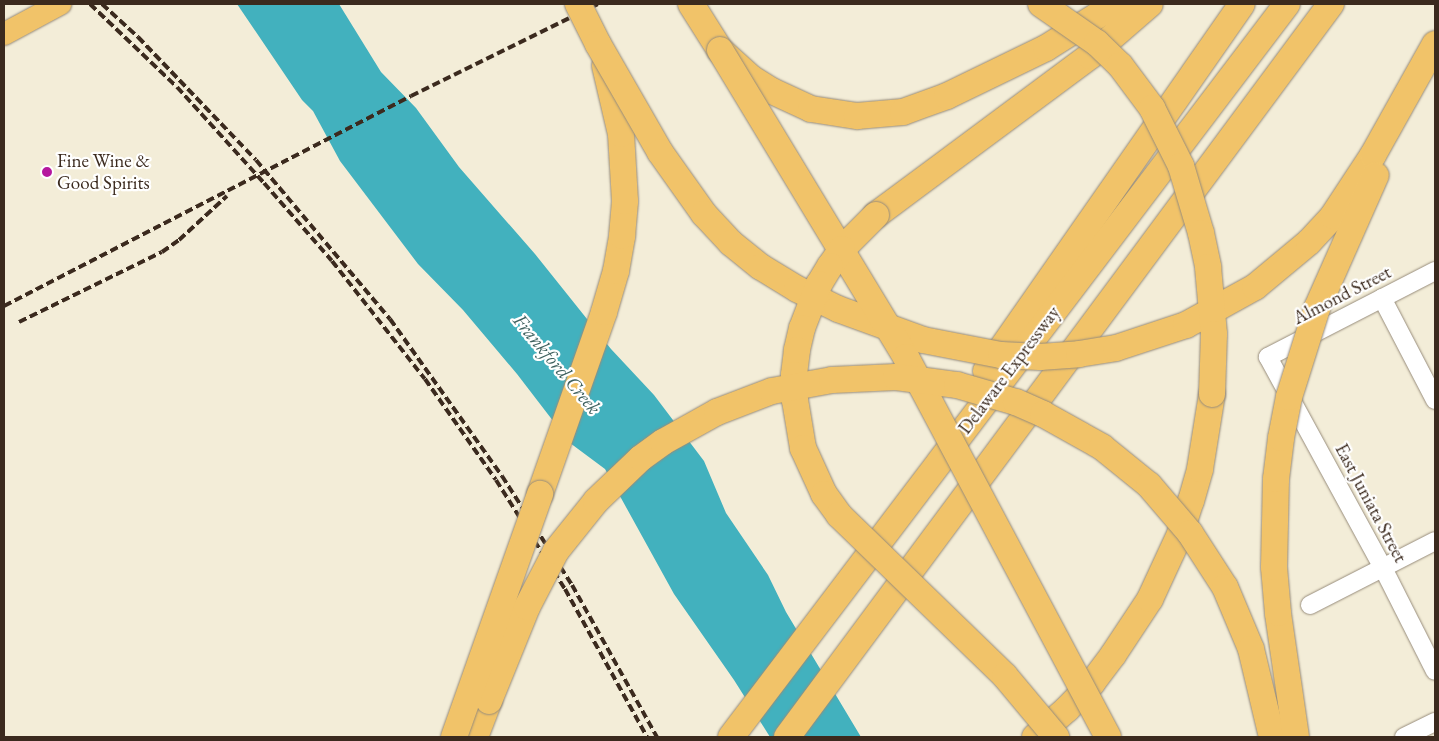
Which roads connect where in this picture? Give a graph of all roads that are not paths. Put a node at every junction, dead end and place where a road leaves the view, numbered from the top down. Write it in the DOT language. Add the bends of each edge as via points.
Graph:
graph roads {
  1 [pos="60,4"];
  2 [pos="578,4"];
  3 [pos="691,4"];
  4 [pos="1041,4"];
  5 [pos="1116,4"];
  6 [pos="1150,4"];
  7 [pos="1242,4"];
  8 [pos="1287,4"];
  9 [pos="1331,4"];
  10 [pos="4,34"];
  11 [pos="598,44"];
  12 [pos="1435,45"];
  13 [pos="720,50"];
  14 [pos="1435,271"];
  15 [pos="1382,298"];
  16 [pos="1268,357"];
  17 [pos="1435,400"];
  18 [pos="1435,541"];
  19 [pos="1383,568"];
  20 [pos="1310,605"];
  21 [pos="813,626"];
  22 [pos="1435,671"];
  23 [pos="1435,722"];
  24 [pos="737,729"];
  25 [pos="454,737"];
  26 [pos="476,737"];
  27 [pos="787,737"];
  28 [pos="1035,737"];
  29 [pos="1056,737"];
  30 [pos="1108,737"];
  31 [pos="1272,737"];
  32 [pos="1296,737"];
  33 [pos="1404,737"];
  1 -- 10 [label="main road"];
  2 -- 11 [label="highway, bridge"];
  3 -- 13 [label="highway"];
  4 -- 28 [label="highway, bridge" via="1091,39 1120,65 1152,108 1181,166 1197,216 1208,267 1214,334 1212,394 1200,469 1180,534 1150,599 1113,655 1068,709"];
  5 -- 13 [label="highway, bridge" via="1046,48 924,105 896,113 833,114 792,101 751,78"];
  6 -- 29 [label="highway, bridge" via="1090,56 876,214 842,249 819,284 797,350 794,383 798,423 803,448 824,494 838,514 1005,676"];
  7 -- 21 [label="highway"];
  8 -- 21 [label="highway, Delaware Expressway"];
  9 -- 27 [label="highway"];
  11 -- 12 [label="highway, bridge" via="680,184 731,243 761,267 838,309 923,340 992,354 1040,357 1116,348 1152,338 1186,325 1254,287 1309,242 1333,216 1373,155"];
  11 -- 25 [label="highway, bridge" via="615,102 624,168 625,202 616,271"];
  12 -- 32 [label="highway, bridge" via="1317,308 1297,369 1281,438 1276,480 1274,567"];
  13 -- 30 [label="highway, bridge" via="906,357"];
  14 -- 15 [label="street, Almond Street"];
  15 -- 16 [label="street, Almond Street"];
  15 -- 17 [label="street"];
  16 -- 19 [label="street, East Juniata Street"];
  18 -- 19 [label="street"];
  19 -- 20 [label="street"];
  19 -- 22 [label="street, East Juniata Street"];
  21 -- 24 [label="highway, Delaware Expressway"];
  23 -- 33 [label="street"];
  26 -- 31 [label="highway, bridge" via="512,641 556,551 596,500 641,458 717,412 772,391 832,380 896,377 957,385 1043,414 1102,447 1149,485 1190,533 1225,587 1251,649"];
}
